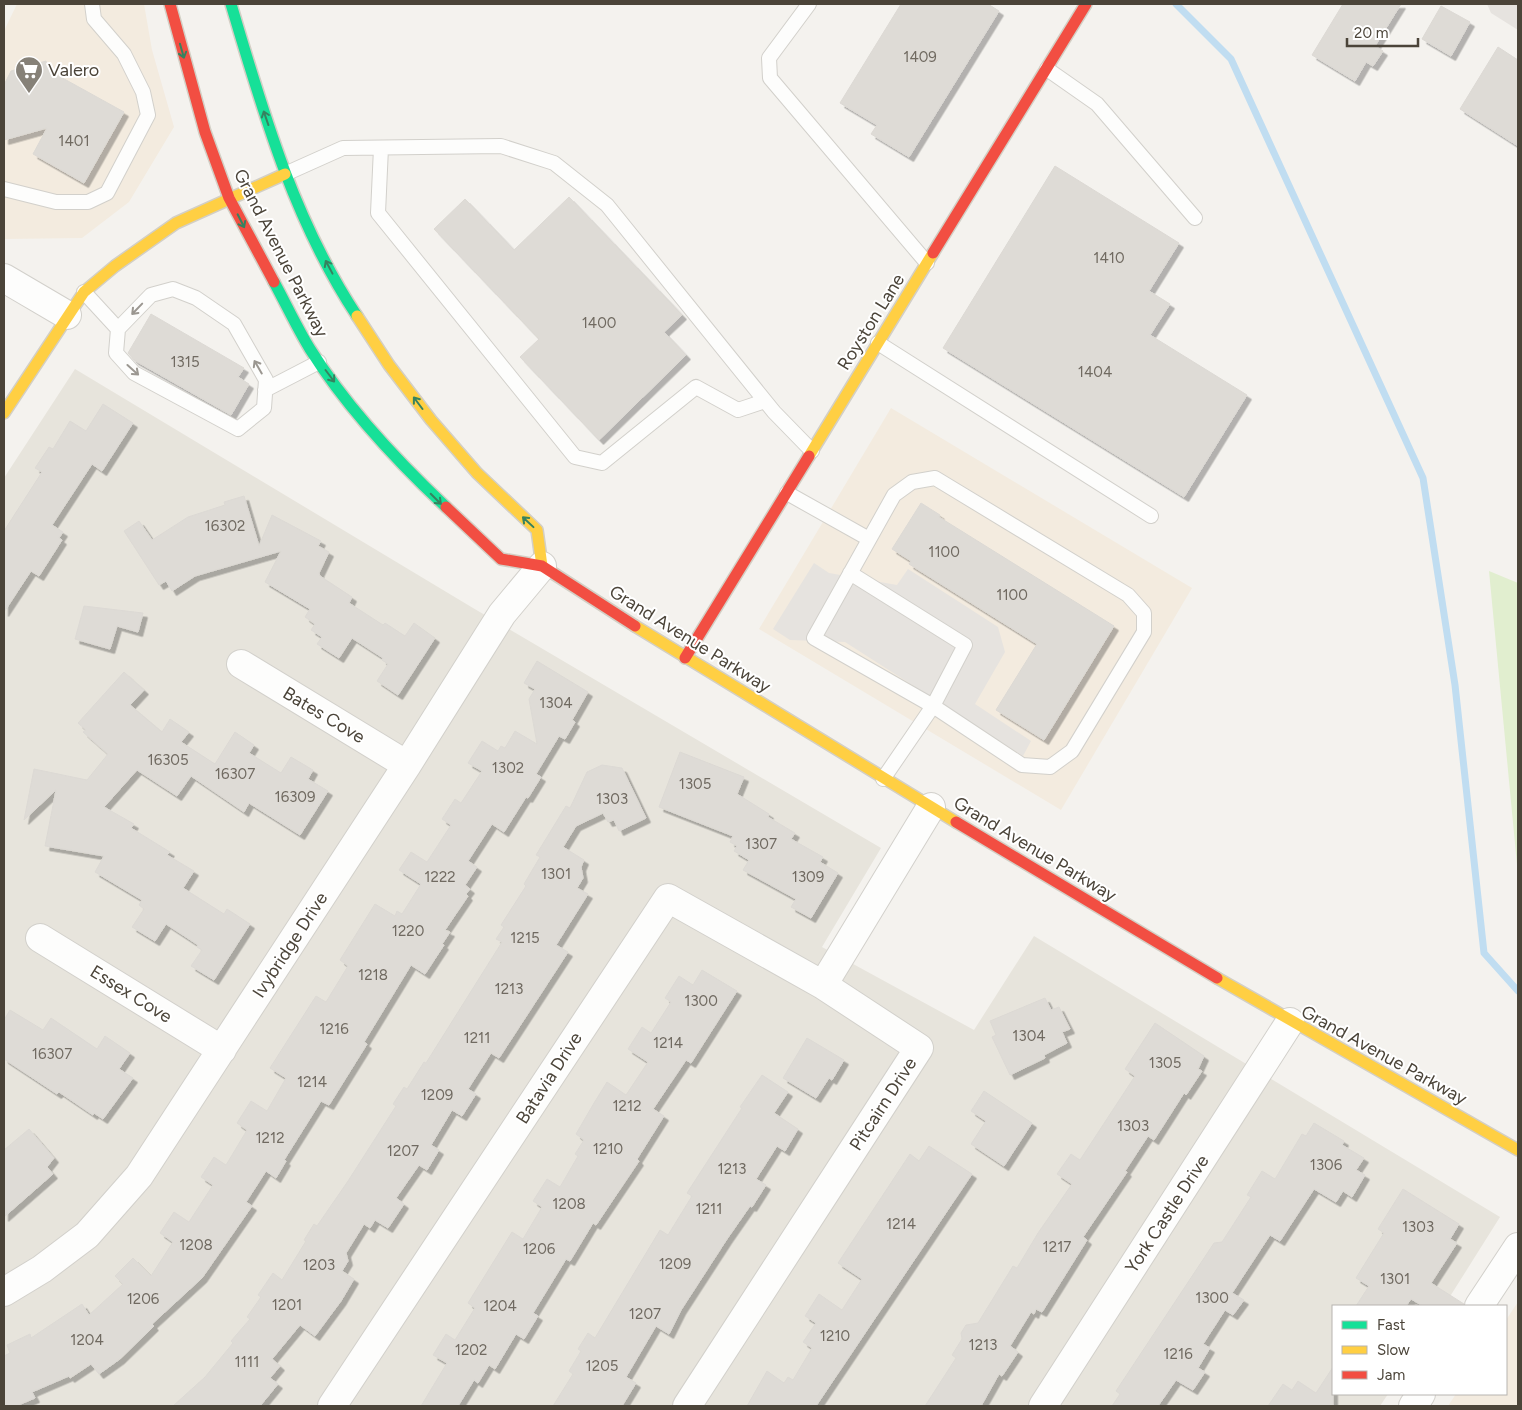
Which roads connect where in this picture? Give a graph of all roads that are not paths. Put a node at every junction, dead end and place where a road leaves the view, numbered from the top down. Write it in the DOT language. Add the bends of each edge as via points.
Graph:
graph roads {
  1 [pos="92,4"];
  2 [pos="170,4"];
  3 [pos="231,4"];
  4 [pos="809,4"];
  5 [pos="1083,5"];
  6 [pos="1047,69"];
  7 [pos="381,148"];
  8 [pos="285,174"];
  9 [pos="4,190"];
  10 [pos="229,198"];
  11 [pos="1195,218"];
  12 [pos="927,263"];
  13 [pos="4,278"];
  14 [pos="84,292"];
  15 [pos="67,315"];
  16 [pos="118,329"];
  17 [pos="878,343"];
  18 [pos="319,362"];
  19 [pos="265,390"];
  20 [pos="765,401"];
  21 [pos="4,413"];
  22 [pos="812,451"];
  23 [pos="786,493"];
  24 [pos="1151,516"];
  25 [pos="869,539"];
  26 [pos="542,566"];
  27 [pos="850,573"];
  28 [pos="685,658"];
  29 [pos="241,664"];
  30 [pos="933,706"];
  31 [pos="407,765"];
  32 [pos="883,779"];
  33 [pos="932,807"];
  34 [pos="40,938"];
  35 [pos="823,985"];
  36 [pos="1290,1022"];
  37 [pos="222,1050"];
  38 [pos="1518,1150"];
  39 [pos="1518,1247"];
  40 [pos="4,1292"];
  41 [pos="1480,1305"];
  42 [pos="1420,1395"];
  43 [pos="332,1406"];
  44 [pos="687,1406"];
  45 [pos="1043,1406"];
  46 [pos="1413,1406"];
  1 -- 9 [label="lane" via="94,19 124,54 144,92 148,115 107,193 88,202 56,202"];
  2 -- 10 [label="main road, Grand Avenue Parkway, one-way" via="205,132"];
  8 -- 3 [label="main road, Grand Avenue Parkway, one-way"];
  4 -- 12 [label="lane" via="769,58 770,78"];
  5 -- 6 [label="main road, Royston Lane"];
  6 -- 11 [label="lane" via="1097,104"];
  6 -- 12 [label="main road, Royston Lane"];
  7 -- 8 [label="lane" via="342,148"];
  7 -- 20 [label="lane" via="501,146 554,163 607,205"];
  7 -- 20 [label="lane" via="378,213 575,457 602,463 696,387 738,410"];
  8 -- 10 [label="main road"];
  26 -- 8 [label="main road, Grand Avenue Parkway, one-way" via="537,530 477,473 430,420 389,365 353,310 305,221"];
  10 -- 14 [label="main road" via="176,222"];
  10 -- 18 [label="main road, Grand Avenue Parkway, one-way"];
  12 -- 17 [label="main road, Royston Lane"];
  13 -- 15 [label="street"];
  14 -- 15 [label="main road"];
  14 -- 16 [label="lane"];
  15 -- 21 [label="main road"];
  19 -- 16 [label="lane, one-way" via="266,380 234,324 196,298 173,289 151,295"];
  16 -- 19 [label="lane, one-way" via="116,353 134,374 238,429 264,408"];
  17 -- 22 [label="main road, Royston Lane"];
  17 -- 24 [label="lane"];
  18 -- 19 [label="lane"];
  18 -- 26 [label="main road, Grand Avenue Parkway, one-way" via="400,463 455,517 501,559"];
  20 -- 22 [label="lane"];
  22 -- 23 [label="main road, Royston Lane"];
  23 -- 25 [label="lane"];
  23 -- 28 [label="main road, Royston Lane"];
  25 -- 27 [label="lane"];
  25 -- 30 [label="lane" via="894,495 912,482 935,478 1128,595 1144,613 1144,632 1072,751 1050,767 1022,765"];
  26 -- 28 [label="main road, Grand Avenue Parkway"];
  26 -- 31 [label="street, Ivybridge Drive" via="502,614"];
  27 -- 30 [label="lane" via="965,645"];
  27 -- 30 [label="lane" via="814,638"];
  28 -- 32 [label="main road, Grand Avenue Parkway"];
  29 -- 31 [label="street, Bates Cove"];
  30 -- 32 [label="lane"];
  31 -- 37 [label="street, Ivybridge Drive"];
  32 -- 33 [label="main road, Grand Avenue Parkway"];
  33 -- 35 [label="street"];
  33 -- 36 [label="main road, Grand Avenue Parkway"];
  34 -- 37 [label="street, Essex Cove"];
  35 -- 43 [label="street, Batavia Drive" via="668,898"];
  35 -- 44 [label="street, Pitcairn Drive" via="919,1048"];
  36 -- 38 [label="main road, Grand Avenue Parkway"];
  36 -- 45 [label="street, York Castle Drive"];
  37 -- 40 [label="street, Ivybridge Drive" via="138,1176 87,1235 42,1269"];
  39 -- 41 [label="street"];
  42 -- 46 [label="street"];
}
